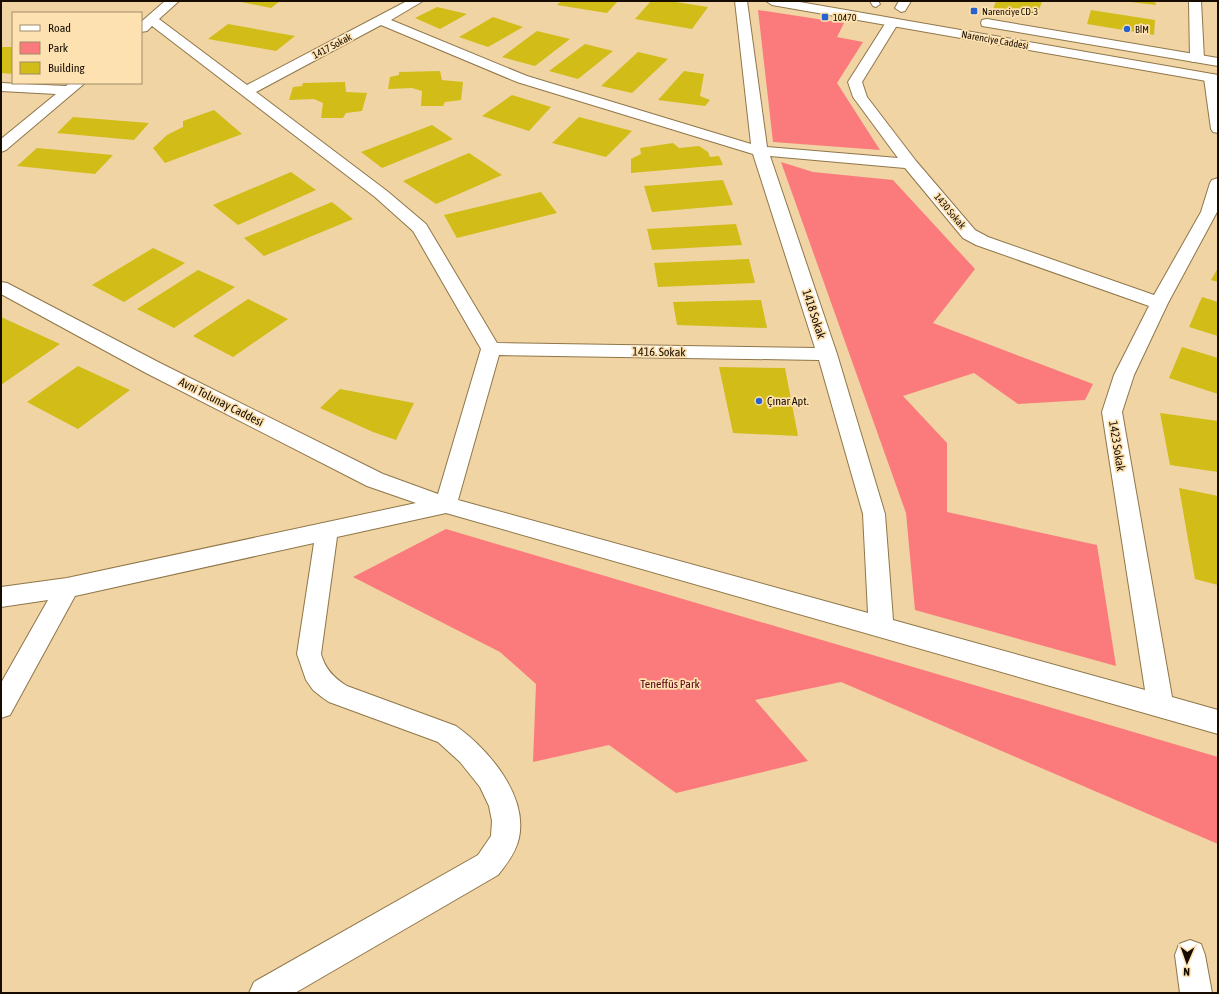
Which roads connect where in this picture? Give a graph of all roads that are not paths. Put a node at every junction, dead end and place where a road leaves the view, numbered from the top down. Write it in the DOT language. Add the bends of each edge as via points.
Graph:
graph roads {
  1 [pos="174,1"];
  2 [pos="417,1"];
  3 [pos="741,1"];
  4 [pos="772,1"];
  5 [pos="1195,1"];
  6 [pos="871,2"];
  7 [pos="900,10"];
  8 [pos="916,11"];
  9 [pos="379,20"];
  10 [pos="971,20"];
  11 [pos="147,24"];
  12 [pos="1197,59"];
  13 [pos="1218,62"];
  14 [pos="1215,78"];
  15 [pos="1,87"];
  16 [pos="73,87"];
  17 [pos="247,91"];
  18 [pos="1218,129"];
  19 [pos="1,147"];
  20 [pos="760,151"];
  21 [pos="910,164"];
  22 [pos="1218,183"];
  23 [pos="1,287"];
  24 [pos="1159,303"];
  25 [pos="491,349"];
  26 [pos="827,354"];
  27 [pos="446,505"];
  28 [pos="326,531"];
  29 [pos="67,588"];
  30 [pos="1,597"];
  31 [pos="881,627"];
  32 [pos="1160,706"];
  33 [pos="1,708"];
  34 [pos="1218,722"];
  35 [pos="1190,955"];
  36 [pos="265,993"];
  37 [pos="1196,993"];
  1 -- 11 [label="street"];
  2 -- 9 [label="street, 1417 Sokak"];
  3 -- 20 [label="street, 1418 Sokak"];
  4 -- 7 [label="street, Narenciye Caddesi"];
  5 -- 12 [label="street"];
  6 -- 7 [label="street, Narenciye Caddesi"];
  7 -- 8 [label="street, Narenciye Caddesi"];
  7 -- 14 [label="street, Narenciye Caddesi"];
  7 -- 21 [label="street, 1430 Sokak" via="855,82 860,97"];
  9 -- 17 [label="street, 1417 Sokak"];
  9 -- 20 [label="street" via="522,79"];
  10 -- 12 [label="street, Narenciye Caddesi"];
  11 -- 17 [label="street"];
  12 -- 13 [label="street, Narenciye Caddesi"];
  14 -- 18 [label="street"];
  15 -- 16 [label="street"];
  16 -- 19 [label="street"];
  17 -- 25 [label="street" via="381,194 420,228"];
  20 -- 21 [label="street"];
  20 -- 26 [label="street, 1418 Sokak"];
  21 -- 24 [label="street, 1430 Sokak" via="970,234 982,241"];
  22 -- 24 [label="street, 1423 Sokak" via="1209,212"];
  23 -- 27 [label="street, Avni Tolunay Caddesi" via="153,368 375,480"];
  24 -- 32 [label="street, 1423 Sokak" via="1124,375 1112,412"];
  25 -- 26 [label="street, 1416. Sokak"];
  25 -- 27 [label="street"];
  26 -- 31 [label="street, 1418 Sokak" via="874,514"];
  27 -- 28 [label="street"];
  27 -- 31 [label="street, Avni Tolunay Caddesi"];
  28 -- 29 [label="street"];
  28 -- 36 [label="street" via="309,654 318,678 338,694 447,734 462,744 489,777 500,799 505,821 505,836 499,851 488,865"];
  29 -- 30 [label="street"];
  29 -- 33 [label="street"];
  31 -- 32 [label="street, Avni Tolunay Caddesi"];
  32 -- 34 [label="street, Avni Tolunay Caddesi"];
  35 -- 37 [label="street"];
}
